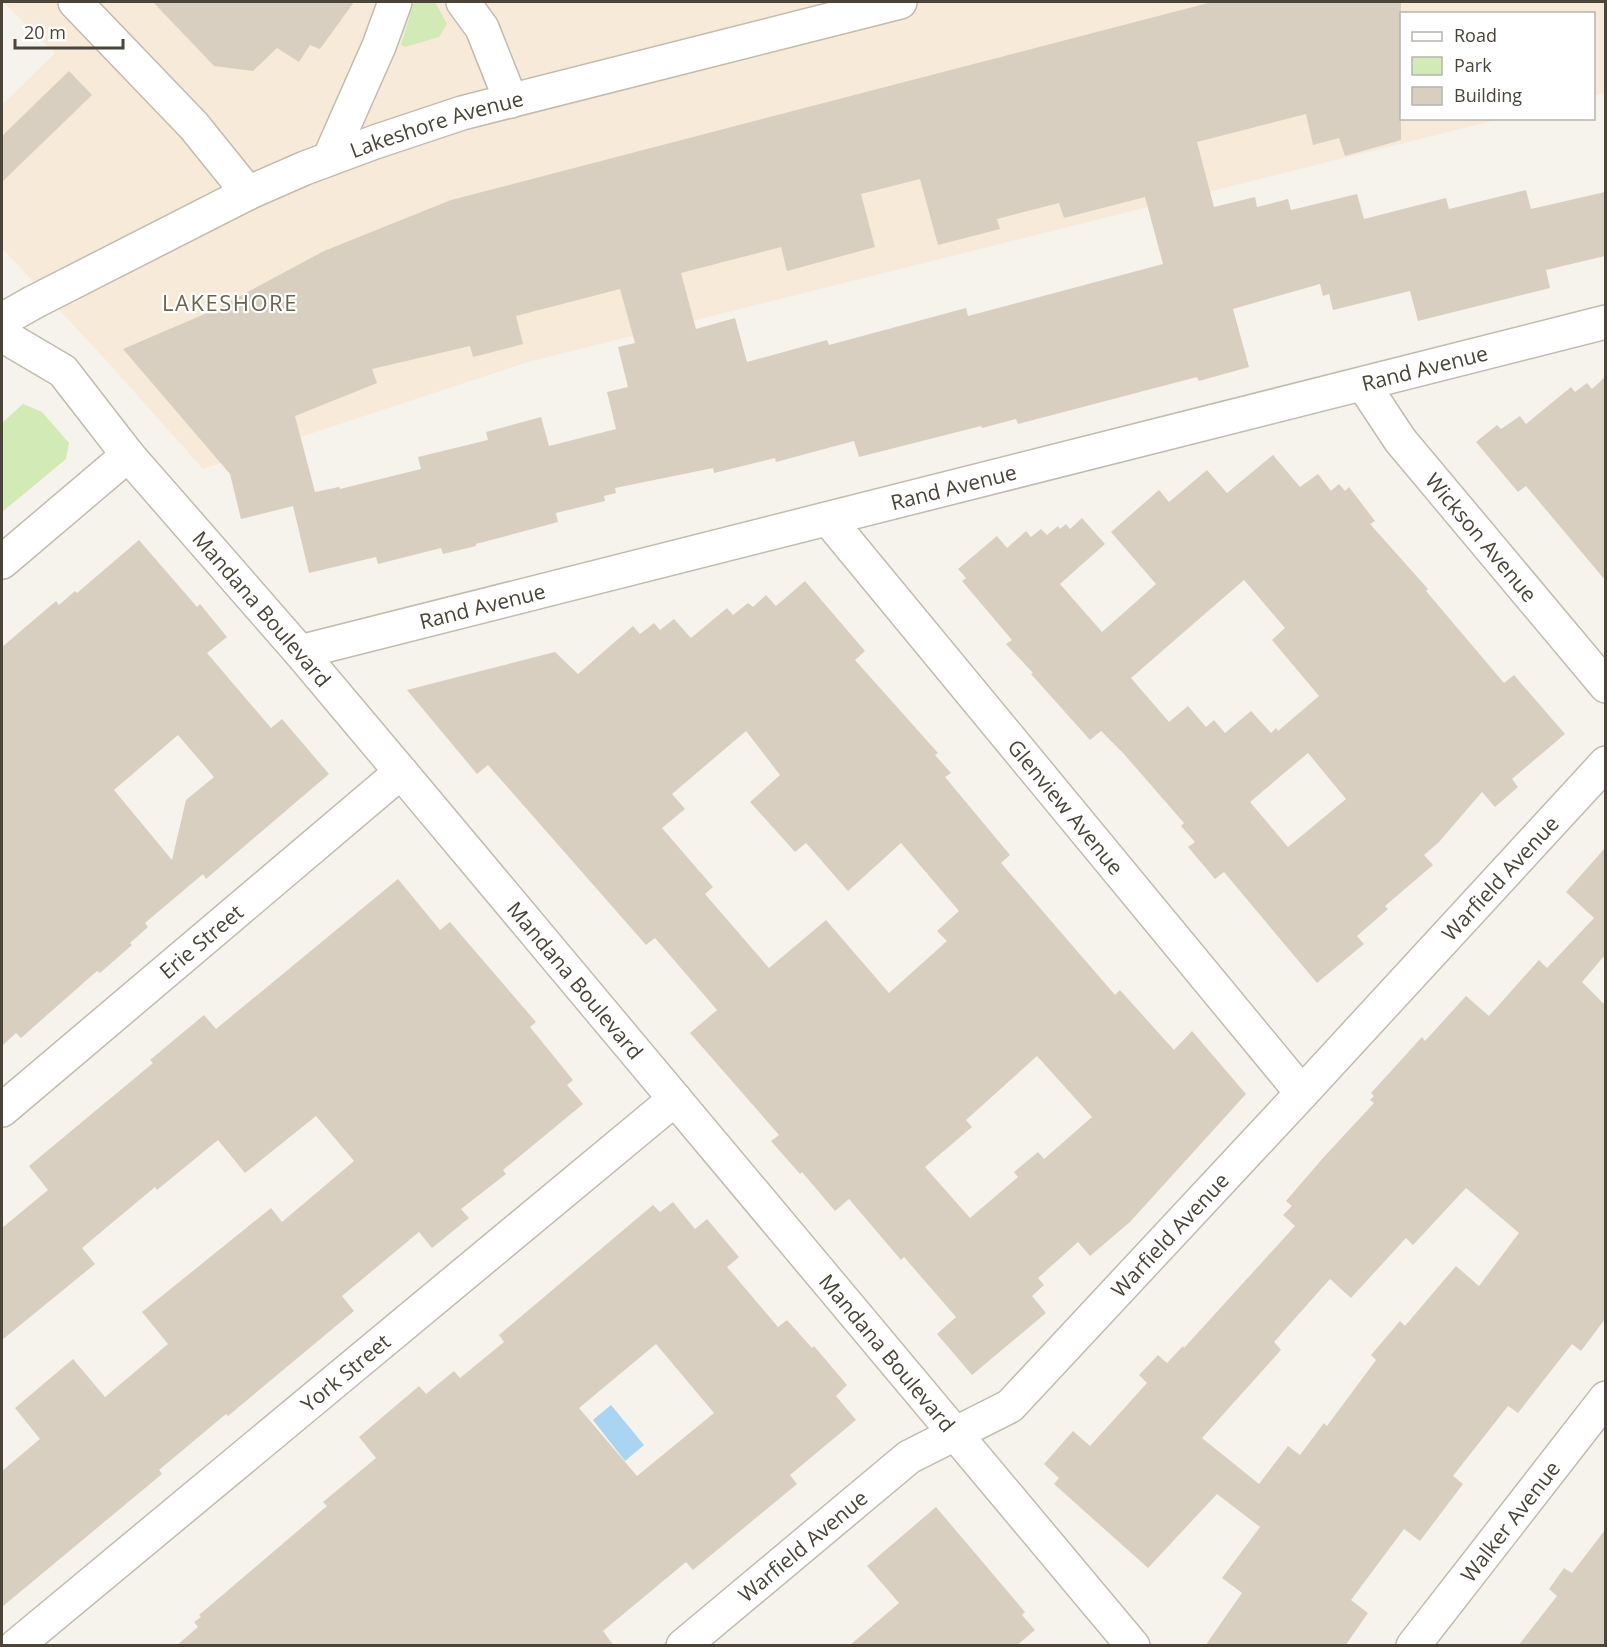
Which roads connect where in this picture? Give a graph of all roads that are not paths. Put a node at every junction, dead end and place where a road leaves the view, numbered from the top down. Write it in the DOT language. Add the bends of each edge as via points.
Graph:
graph roads {
  1 [pos="395,2"];
  2 [pos="463,2"];
  3 [pos="900,2"];
  4 [pos="80,3"];
  5 [pos="511,100"];
  6 [pos="329,159"];
  7 [pos="248,193"];
  8 [pos="2,321"];
  9 [pos="1605,322"];
  10 [pos="2,335"];
  11 [pos="1363,384"];
  12 [pos="128,455"];
  13 [pos="829,520"];
  14 [pos="2,562"];
  15 [pos="300,652"];
  16 [pos="1605,686"];
  17 [pos="1605,763"];
  18 [pos="401,772"];
  19 [pos="1302,1093"];
  20 [pos="675,1100"];
  21 [pos="2,1110"];
  22 [pos="1605,1398"];
  23 [pos="954,1434"];
  24 [pos="16,1646"];
  25 [pos="683,1646"];
  26 [pos="1133,1646"];
  27 [pos="1413,1646"];
  1 -- 6 [label="street"];
  2 -- 5 [label="street" via="482,28"];
  3 -- 5 [label="street, Lakeshore Avenue"];
  4 -- 7 [label="street" via="194,126"];
  5 -- 6 [label="street, Lakeshore Avenue"];
  6 -- 7 [label="street, Lakeshore Avenue"];
  7 -- 8 [label="street, Lakeshore Avenue"];
  9 -- 11 [label="street, Rand Avenue"];
  10 -- 12 [label="street, Mandana Boulevard" via="63,371"];
  11 -- 13 [label="street, Rand Avenue"];
  11 -- 16 [label="street, Wickson Avenue" via="1400,440"];
  12 -- 14 [label="street"];
  12 -- 15 [label="street, Mandana Boulevard"];
  13 -- 15 [label="street, Rand Avenue"];
  13 -- 19 [label="street, Glenview Avenue"];
  15 -- 18 [label="street, Mandana Boulevard"];
  17 -- 19 [label="street, Warfield Avenue"];
  18 -- 20 [label="street, Mandana Boulevard"];
  18 -- 21 [label="street, Erie Street"];
  19 -- 23 [label="street, Warfield Avenue" via="1010,1406"];
  20 -- 23 [label="street, Mandana Boulevard"];
  20 -- 24 [label="street, York Street"];
  22 -- 27 [label="street, Walker Avenue"];
  23 -- 25 [label="street, Warfield Avenue" via="909,1457"];
  23 -- 26 [label="street, Mandana Boulevard"];
}
